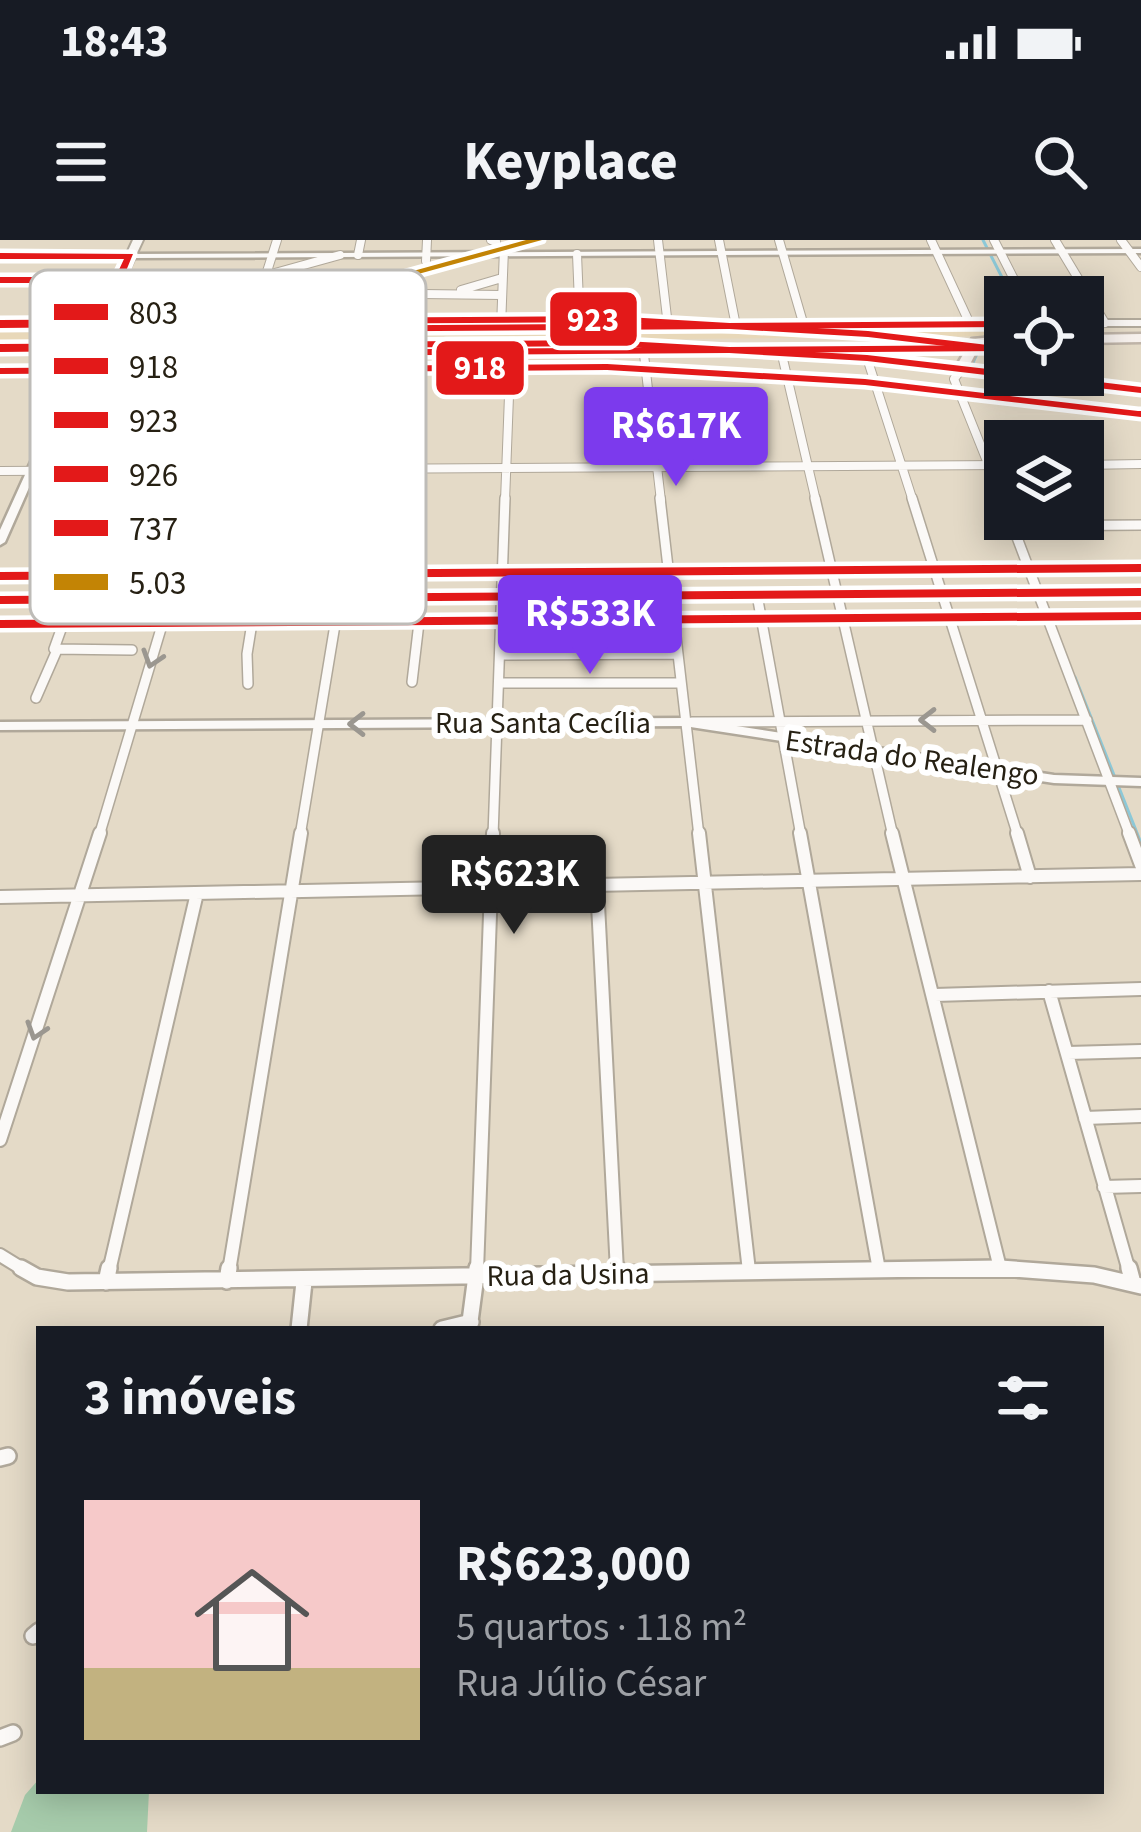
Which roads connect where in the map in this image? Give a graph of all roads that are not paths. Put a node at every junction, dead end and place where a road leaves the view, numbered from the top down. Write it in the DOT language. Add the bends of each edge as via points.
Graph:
graph roads {
  1 [pos="17,240"];
  2 [pos="138,240"];
  3 [pos="277,240"];
  4 [pos="361,240"];
  5 [pos="427,240"];
  6 [pos="537,240"];
  7 [pos="658,240"];
  8 [pos="719,240"];
  9 [pos="779,240"];
  10 [pos="931,240"];
  11 [pos="994,240"];
  12 [pos="1055,240"];
  13 [pos="1121,240"];
  14 [pos="500,245"];
  15 [pos="1062,251"];
  16 [pos="1135,251"];
  17 [pos="936,252"];
  18 [pos="1000,252"];
  19 [pos="660,253"];
  20 [pos="722,253"];
  21 [pos="783,253"];
  22 [pos="484,254"];
  23 [pos="577,254"];
  24 [pos="272,255"];
  25 [pos="340,255"];
  26 [pos="358,255"];
  27 [pos="449,255"];
  28 [pos="4,256"];
  29 [pos="130,256"];
  30 [pos="426,258"];
  31 [pos="1141,267"];
  32 [pos="124,270"];
  33 [pos="266,270"];
  34 [pos="292,270"];
  35 [pos="381,270"];
  36 [pos="424,270"];
  37 [pos="1012,276"];
  38 [pos="502,278"];
  39 [pos="426,294"];
  40 [pos="449,294"];
  41 [pos="502,296"];
  42 [pos="1141,322"];
  43 [pos="1105,323"];
  44 [pos="970,324"];
  45 [pos="984,324"];
  46 [pos="30,325"];
  47 [pos="0,326"];
  48 [pos="668,326"];
  49 [pos="736,326"];
  50 [pos="805,326"];
  51 [pos="501,327"];
  52 [pos="580,327"];
  53 [pos="426,328"];
  54 [pos="1141,338"];
  55 [pos="1104,339"];
  56 [pos="984,341"];
  57 [pos="512,343"];
  58 [pos="426,344"];
  59 [pos="643,346"];
  60 [pos="782,355"];
  61 [pos="867,358"];
  62 [pos="960,370"];
  63 [pos="1141,390"];
  64 [pos="984,443"];
  65 [pos="1141,464"];
  66 [pos="1104,465"];
  67 [pos="810,466"];
  68 [pos="903,466"];
  69 [pos="984,466"];
  70 [pos="657,467"];
  71 [pos="508,468"];
  72 [pos="426,469"];
  73 [pos="30,479"];
  74 [pos="1104,525"];
  75 [pos="1141,525"];
  76 [pos="1020,540"];
  77 [pos="0,542"];
  78 [pos="1141,592"];
  79 [pos="1040,593"];
  80 [pos="838,594"];
  81 [pos="944,594"];
  82 [pos="673,595"];
  83 [pos="757,595"];
  84 [pos="504,596"];
  85 [pos="426,597"];
  86 [pos="0,600"];
  87 [pos="30,600"];
  88 [pos="62,624"];
  89 [pos="163,624"];
  90 [pos="254,624"];
  91 [pos="334,624"];
  92 [pos="419,624"];
  93 [pos="57,650"];
  94 [pos="132,650"];
  95 [pos="562,654"];
  96 [pos="678,654"];
  97 [pos="502,655"];
  98 [pos="613,655"];
  99 [pos="412,682"];
  100 [pos="681,682"];
  101 [pos="248,683"];
  102 [pos="501,683"];
  103 [pos="562,683"];
  104 [pos="615,683"];
  105 [pos="36,698"];
  106 [pos="780,720"];
  107 [pos="869,720"];
  108 [pos="985,720"];
  109 [pos="1087,720"];
  110 [pos="684,722"];
  111 [pos="499,723"];
  112 [pos="318,724"];
  113 [pos="130,725"];
  114 [pos="0,726"];
  115 [pos="784,739"];
  116 [pos="876,753"];
  117 [pos="997,770"];
  118 [pos="1141,782"];
  119 [pos="1112,783"];
  120 [pos="1141,865"];
  121 [pos="1141,874"];
  122 [pos="1030,877"];
  123 [pos="903,880"];
  124 [pos="807,881"];
  125 [pos="701,882"];
  126 [pos="597,885"];
  127 [pos="492,888"];
  128 [pos="293,892"];
  129 [pos="197,893"];
  130 [pos="81,896"];
  131 [pos="0,897"];
  132 [pos="1141,988"];
  133 [pos="1049,991"];
  134 [pos="935,995"];
  135 [pos="1141,1051"];
  136 [pos="1068,1053"];
  137 [pos="1141,1116"];
  138 [pos="1085,1118"];
  139 [pos="0,1140"];
  140 [pos="1141,1186"];
  141 [pos="1104,1187"];
  142 [pos="0,1255"];
  143 [pos="1000,1268"];
  144 [pos="879,1270"];
  145 [pos="749,1271"];
  146 [pos="477,1276"];
  147 [pos="617,1276"];
  148 [pos="1136,1276"];
  149 [pos="227,1281"];
  150 [pos="106,1282"];
  151 [pos="304,1282"];
  152 [pos="299,1326"];
  153 [pos="470,1326"];
  1 -- 28 [label="main road"];
  2 -- 29 [label="main road"];
  3 -- 24 [label="street"];
  4 -- 26 [label="street"];
  5 -- 30 [label="street"];
  6 -- 14 [label="street"];
  7 -- 19 [label="street"];
  8 -- 20 [label="street"];
  9 -- 21 [label="street"];
  10 -- 17 [label="street"];
  11 -- 18 [label="street"];
  12 -- 15 [label="street"];
  13 -- 16 [label="street"];
  14 -- 22 [label="street"];
  14 -- 23 [label="street"];
  14 -- 27 [label="street"];
  14 -- 38 [label="street"];
  15 -- 16 [label="street"];
  15 -- 18 [label="street"];
  15 -- 43 [label="street"];
  16 -- 31 [label="street"];
  17 -- 18 [label="street"];
  17 -- 21 [label="street"];
  17 -- 44 [label="street"];
  18 -- 37 [label="street"];
  19 -- 20 [label="street"];
  19 -- 23 [label="street"];
  19 -- 48 [label="street"];
  20 -- 21 [label="street"];
  20 -- 49 [label="street"];
  21 -- 50 [label="street"];
  22 -- 27 [label="street"];
  22 -- 36 [label="street"];
  23 -- 52 [label="street"];
  24 -- 25 [label="street"];
  24 -- 29 [label="street"];
  24 -- 33 [label="street"];
  25 -- 26 [label="street"];
  25 -- 34 [label="street"];
  26 -- 30 [label="street"];
  27 -- 30 [label="street"];
  28 -- 29 [label="main road"];
  29 -- 32 [label="main road"];
  30 -- 35 [label="street"];
  38 -- 40 [label="street"];
  38 -- 41 [label="street"];
  39 -- 40 [label="street"];
  40 -- 41 [label="street"];
  41 -- 51 [label="street"];
  42 -- 43 [label="main road"];
  44 -- 45 [label="main road"];
  44 -- 50 [label="main road"];
  46 -- 47 [label="main road"];
  48 -- 49 [label="main road"];
  48 -- 52 [label="main road"];
  49 -- 50 [label="main road"];
  51 -- 52 [label="main road"];
  51 -- 53 [label="main road"];
  54 -- 55 [label="main road"];
  56 -- 62 [label="main road"];
  57 -- 58 [label="main road"];
  57 -- 59 [label="main road"];
  57 -- 71 [label="street"];
  59 -- 60 [label="main road"];
  59 -- 70 [label="street"];
  60 -- 61 [label="main road"];
  60 -- 67 [label="street"];
  61 -- 62 [label="main road"];
  61 -- 68 [label="street"];
  62 -- 63 [label="main road"];
  62 -- 64 [label="street" via="954,379"];
  65 -- 66 [label="street"];
  67 -- 68 [label="street"];
  67 -- 70 [label="street"];
  67 -- 80 [label="street"];
  68 -- 69 [label="street"];
  68 -- 81 [label="street"];
  70 -- 71 [label="street"];
  70 -- 82 [label="street"];
  71 -- 72 [label="street"];
  71 -- 84 [label="street"];
  73 -- 77 [label="street"];
  74 -- 75 [label="street"];
  76 -- 79 [label="street"];
  78 -- 79 [label="main road"];
  79 -- 81 [label="main road"];
  79 -- 109 [label="street"];
  80 -- 81 [label="main road"];
  80 -- 83 [label="main road"];
  80 -- 107 [label="street"];
  81 -- 108 [label="street"];
  82 -- 83 [label="main road"];
  82 -- 84 [label="main road"];
  82 -- 96 [label="street"];
  83 -- 106 [label="street"];
  84 -- 85 [label="main road"];
  84 -- 97 [label="street"];
  86 -- 87 [label="main road"];
  88 -- 93 [label="street"];
  89 -- 113 [label="street, one-way"];
  90 -- 101 [label="street"];
  91 -- 112 [label="street"];
  92 -- 99 [label="street"];
  93 -- 94 [label="street"];
  93 -- 105 [label="street"];
  95 -- 97 [label="street"];
  95 -- 98 [label="street"];
  95 -- 103 [label="street"];
  96 -- 98 [label="street"];
  96 -- 100 [label="street"];
  97 -- 102 [label="street"];
  98 -- 104 [label="street"];
  100 -- 104 [label="street"];
  100 -- 110 [label="street"];
  102 -- 103 [label="street"];
  102 -- 111 [label="street"];
  103 -- 104 [label="street"];
  106 -- 107 [label="street, Rua Santa Cecília"];
  106 -- 110 [label="street, Rua Santa Cecília"];
  106 -- 115 [label="street"];
  108 -- 107 [label="street, Rua Santa Cecília, one-way"];
  107 -- 116 [label="street"];
  108 -- 109 [label="street, Rua Santa Cecília"];
  108 -- 117 [label="street"];
  109 -- 119 [label="street"];
  110 -- 111 [label="street, Rua Santa Cecília"];
  110 -- 115 [label="street, Estrada do Realengo"];
  110 -- 125 [label="street"];
  111 -- 112 [label="street, Rua Santa Cecília, one-way"];
  111 -- 127 [label="street"];
  112 -- 113 [label="street, Rua Santa Cecília"];
  112 -- 128 [label="street"];
  113 -- 114 [label="street, Rua Santa Cecília"];
  113 -- 130 [label="street"];
  115 -- 116 [label="street, Estrada do Realengo"];
  115 -- 124 [label="street"];
  116 -- 117 [label="street, Estrada do Realengo"];
  116 -- 123 [label="street"];
  117 -- 119 [label="street, Estrada do Realengo"];
  117 -- 122 [label="street"];
  118 -- 119 [label="street, Estrada do Realengo"];
  119 -- 120 [label="street"];
  121 -- 122 [label="street"];
  122 -- 123 [label="street"];
  123 -- 124 [label="street"];
  123 -- 134 [label="street"];
  124 -- 125 [label="street"];
  124 -- 144 [label="street"];
  125 -- 126 [label="street"];
  125 -- 145 [label="street"];
  126 -- 127 [label="street"];
  126 -- 147 [label="street"];
  127 -- 128 [label="street"];
  127 -- 146 [label="street"];
  128 -- 129 [label="street"];
  128 -- 149 [label="street"];
  129 -- 130 [label="street"];
  129 -- 150 [label="street"];
  130 -- 131 [label="street"];
  130 -- 139 [label="street, one-way"];
  132 -- 133 [label="street"];
  133 -- 134 [label="street"];
  133 -- 136 [label="street"];
  134 -- 143 [label="street"];
  135 -- 136 [label="street"];
  136 -- 138 [label="street"];
  137 -- 138 [label="street"];
  138 -- 141 [label="street"];
  140 -- 141 [label="street"];
  141 -- 148 [label="street"];
  142 -- 150 [label="street, Rua da Usina" via="52,1281"];
  143 -- 144 [label="street, Rua da Usina"];
  143 -- 148 [label="street, Rua da Usina"];
  144 -- 145 [label="street, Rua da Usina"];
  145 -- 147 [label="street, Rua da Usina"];
  146 -- 147 [label="street, Rua da Usina"];
  146 -- 151 [label="street, Rua da Usina"];
  146 -- 153 [label="street"];
  149 -- 150 [label="street, Rua da Usina"];
  149 -- 151 [label="street, Rua da Usina"];
  151 -- 152 [label="street"];
}
